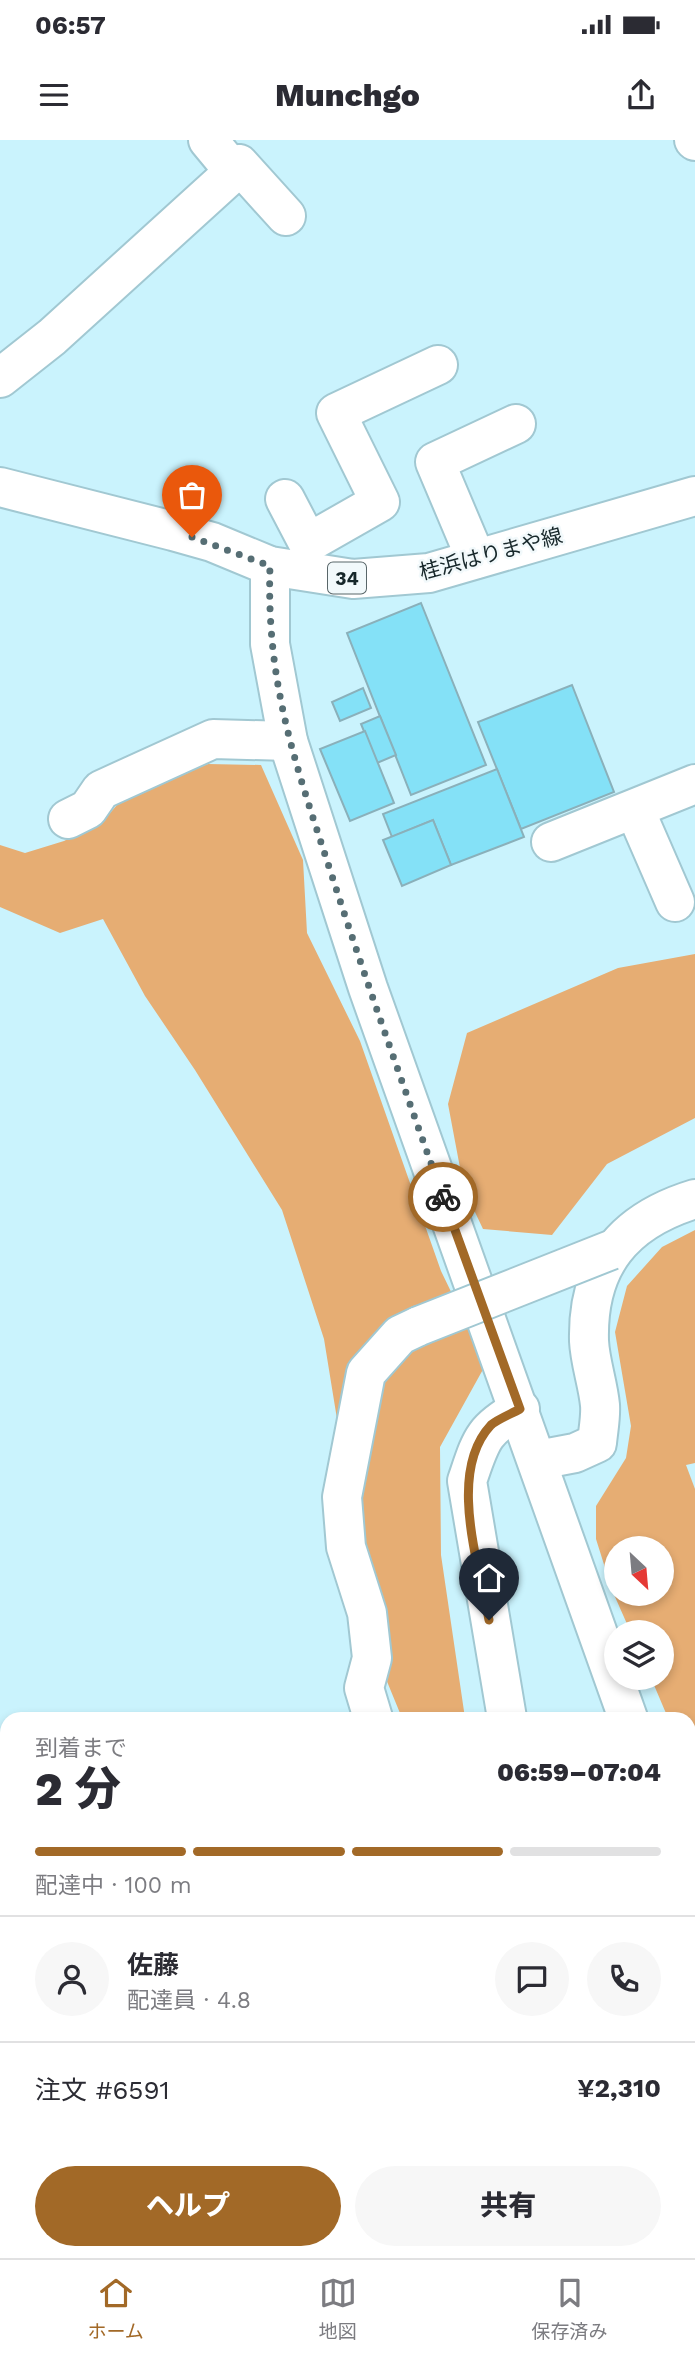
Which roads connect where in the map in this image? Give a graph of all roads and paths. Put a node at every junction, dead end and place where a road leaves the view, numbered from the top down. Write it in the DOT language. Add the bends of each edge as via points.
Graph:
graph roads {
  1 [pos="208,140"];
  2 [pos="232,169"];
  3 [pos="286,216"];
  4 [pos="438,365"];
  5 [pos="0,378"];
  6 [pos="516,424"];
  7 [pos="0,487"];
  8 [pos="695,496"];
  9 [pos="285,499"];
  10 [pos="340,524"];
  11 [pos="476,559"];
  12 [pos="270,566"];
  13 [pos="327,577"];
  14 [pos="288,741"];
  15 [pos="695,784"];
  16 [pos="635,810"];
  17 [pos="68,819"];
  18 [pos="551,842"];
  19 [pos="675,902"];
  20 [pos="695,1199"];
  21 [pos="611,1250"];
  22 [pos="520,1409"];
  23 [pos="538,1460"];
  24 [pos="371,1712"];
  25 [pos="506,1712"];
  26 [pos="626,1712"];
  1 -- 2 [label="street"];
  2 -- 3 [label="street" via="239,164"];
  2 -- 5 [label="street" via="62,328"];
  4 -- 10 [label="street" via="336,414 380,502"];
  6 -- 11 [label="street" via="435,463"];
  7 -- 12 [label="street, 桂浜はりまや線 / 34" via="173,531"];
  8 -- 11 [label="street, 桂浜はりまや線 / 34"];
  9 -- 10 [label="street" via="308,543"];
  10 -- 13 [label="street"];
  11 -- 13 [label="street, 桂浜はりまや線 / 34" via="429,573 389,578"];
  12 -- 13 [label="street, 桂浜はりまや線 / 34"];
  12 -- 14 [label="street" via="270,644"];
  14 -- 17 [label="street" via="213,739 101,790 88,809"];
  14 -- 22 [label="street" via="369,988"];
  15 -- 16 [label="street"];
  16 -- 18 [label="street"];
  16 -- 19 [label="street"];
  20 -- 21 [label="street" via="667,1207"];
  21 -- 23 [label="street" via="599,1271 590,1307 589,1343 600,1406 597,1443 575,1453"];
  21 -- 24 [label="street, bridge" via="400,1335 366,1373 342,1497 346,1547 367,1613 372,1658 364,1688"];
  22 -- 23 [label="street"];
  22 -- 25 [label="street" via="492,1425 467,1481"];
  23 -- 26 [label="street"];
}
